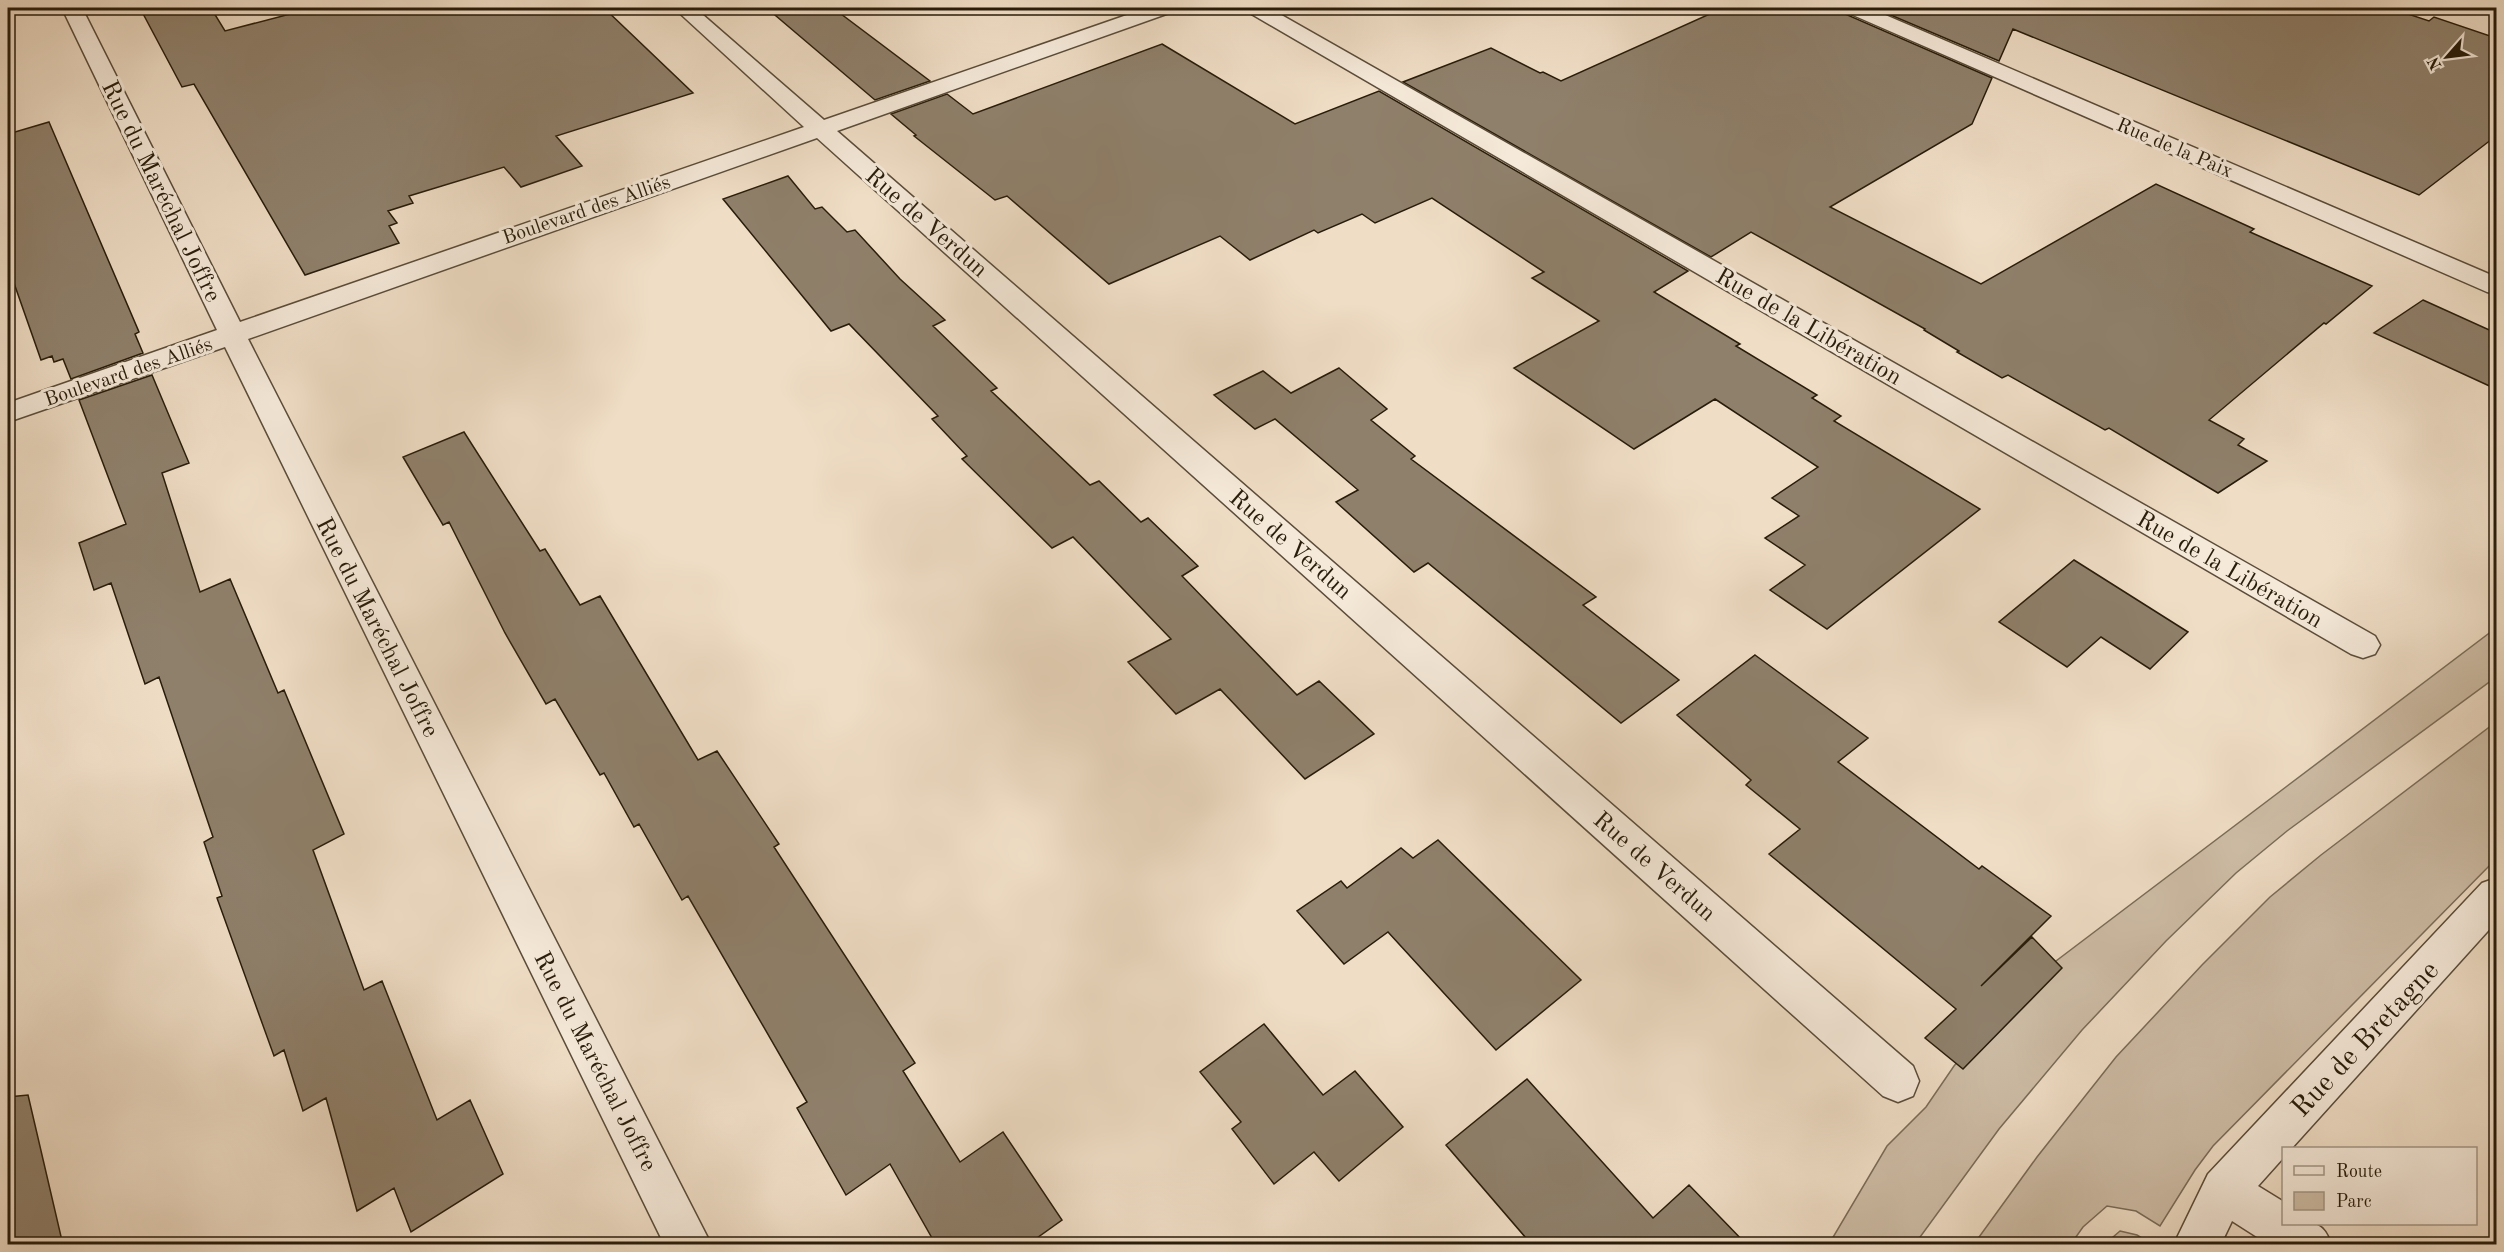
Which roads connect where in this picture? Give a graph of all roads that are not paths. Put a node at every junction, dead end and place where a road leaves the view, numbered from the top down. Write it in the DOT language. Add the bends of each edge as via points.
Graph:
graph roads {
  1 [pos="72,8"];
  2 [pos="684,8"];
  3 [pos="1165,8"];
  4 [pos="1255,8"];
  5 [pos="1853,8"];
  6 [pos="819,127"];
  7 [pos="2496,286"];
  8 [pos="232,334"];
  9 [pos="8,413"];
  10 [pos="2363,645"];
  11 [pos="2496,895"];
  12 [pos="1898,1081"];
  13 [pos="2224,1190"];
  14 [pos="688,1245"];
  15 [pos="2197,1245"];
  16 [pos="2308,1245"];
  1 -- 8 [label="street, Rue du Maréchal Joffre"];
  2 -- 6 [label="street, Rue de Verdun"];
  3 -- 6 [label="street, Boulevard des Alliés"];
  4 -- 10 [label="street, Rue de la Libération"];
  5 -- 7 [label="street, Rue de la Paix"];
  6 -- 8 [label="street, Boulevard des Alliés"];
  6 -- 12 [label="street, Rue de Verdun"];
  8 -- 9 [label="street, Boulevard des Alliés"];
  8 -- 14 [label="street, Rue du Maréchal Joffre"];
  11 -- 13 [label="street, Rue de Bretagne"];
  13 -- 15 [label="street, Rue de Bretagne"];
  13 -- 16 [label="street"];
}
